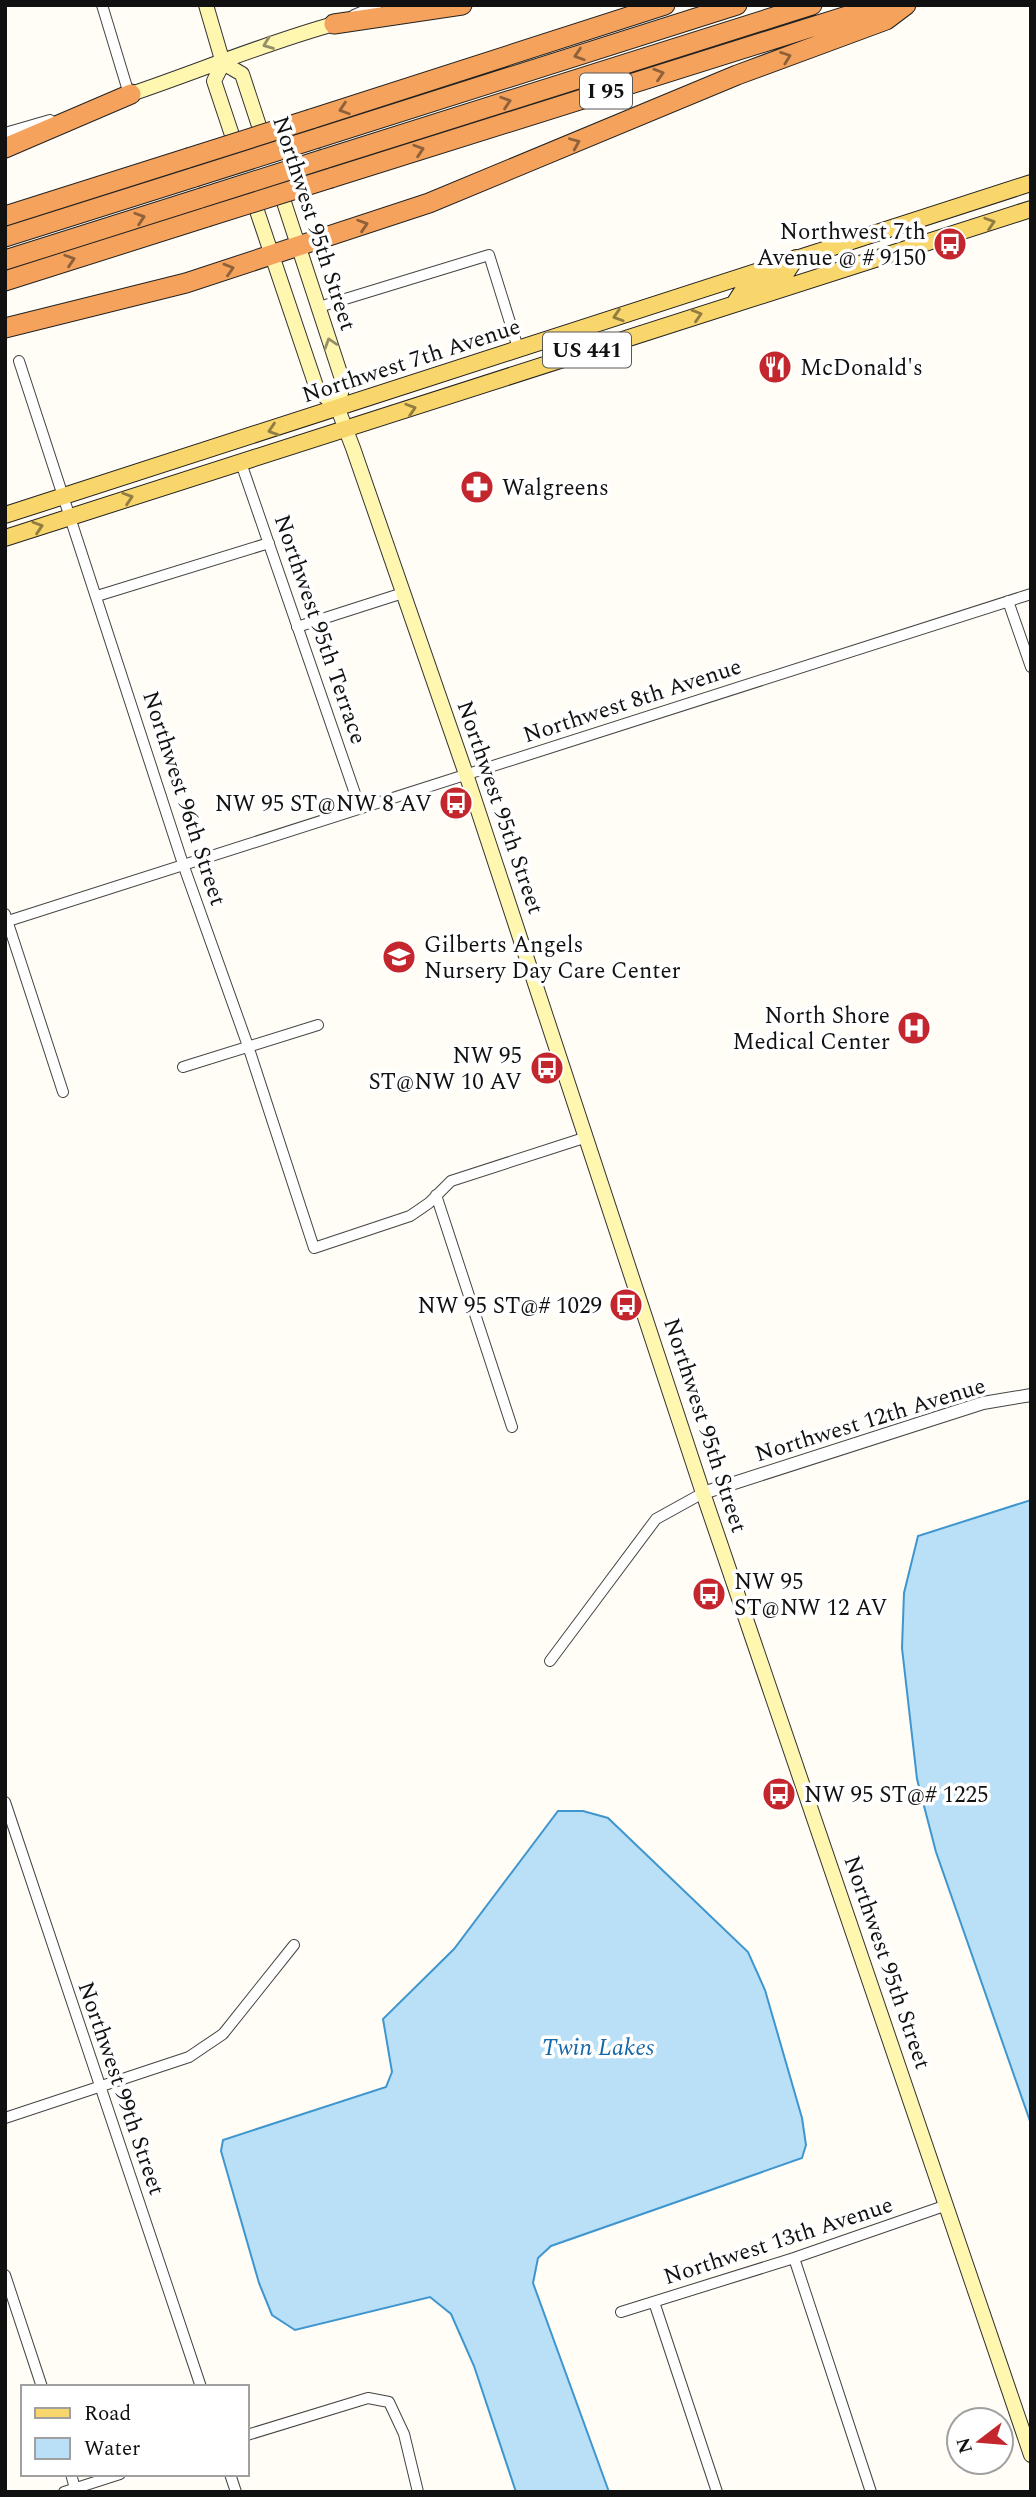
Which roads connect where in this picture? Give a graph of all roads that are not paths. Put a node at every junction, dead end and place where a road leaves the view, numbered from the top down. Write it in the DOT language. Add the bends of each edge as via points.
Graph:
graph roads {
  1 [pos="102,5"];
  2 [pos="206,5"];
  3 [pos="377,5"];
  4 [pos="462,5"];
  5 [pos="665,5"];
  6 [pos="737,5"];
  7 [pos="812,5"];
  8 [pos="882,5"];
  9 [pos="906,5"];
  10 [pos="334,23"];
  11 [pos="223,63"];
  12 [pos="131,94"];
  13 [pos="5,134"];
  14 [pos="5,148"];
  15 [pos="192,168"];
  16 [pos="327,169"];
  17 [pos="1031,183"];
  18 [pos="204,208"];
  19 [pos="1031,209"];
  20 [pos="5,216"];
  21 [pos="5,237"];
  22 [pos="298,247"];
  23 [pos="272,257"];
  24 [pos="796,258"];
  25 [pos="5,260"];
  26 [pos="5,281"];
  27 [pos="670,300"];
  28 [pos="734,304"];
  29 [pos="319,307"];
  30 [pos="5,328"];
  31 [pos="518,348"];
  32 [pos="578,354"];
  33 [pos="19,360"];
  34 [pos="338,409"];
  35 [pos="346,430"];
  36 [pos="241,463"];
  37 [pos="64,497"];
  38 [pos="5,515"];
  39 [pos="71,517"];
  40 [pos="5,538"];
  41 [pos="269,542"];
  42 [pos="403,593"];
  43 [pos="1031,594"];
  44 [pos="97,596"];
  45 [pos="1009,601"];
  46 [pos="298,627"];
  47 [pos="1031,667"];
  48 [pos="467,776"];
  49 [pos="360,808"];
  50 [pos="183,864"];
  51 [pos="6,919"];
  52 [pos="318,1026"];
  53 [pos="248,1046"];
  54 [pos="183,1067"];
  55 [pos="63,1092"];
  56 [pos="587,1137"];
  57 [pos="436,1195"];
  58 [pos="1031,1395"];
  59 [pos="512,1427"];
  60 [pos="703,1493"];
  61 [pos="550,1661"];
  62 [pos="5,1802"];
  63 [pos="294,1945"];
  64 [pos="100,2085"];
  65 [pos="5,2118"];
  66 [pos="947,2205"];
  67 [pos="794,2258"];
  68 [pos="5,2275"];
  69 [pos="654,2302"];
  70 [pos="621,2312"];
  71 [pos="41,2385"];
  72 [pos="200,2385"];
  73 [pos="248,2435"];
  74 [pos="1031,2455"];
  75 [pos="114,2476"];
  76 [pos="72,2491"];
  77 [pos="418,2492"];
  78 [pos="717,2492"];
  79 [pos="871,2492"];
  1 -- 12 [label="street"];
  2 -- 11 [label="main road, Northwest 95th Street"];
  3 -- 10 [label="street"];
  4 -- 10 [label="highway"];
  5 -- 15 [label="highway, one-way, bridge" via="312,119"];
  6 -- 15 [label="highway, one-way, bridge" via="318,138"];
  16 -- 7 [label="highway, one-way"];
  16 -- 8 [label="highway, I 95, one-way"];
  22 -- 9 [label="highway, one-way" via="429,203 737,75 886,20"];
  10 -- 11 [label="main road, one-way" via="273,41"];
  11 -- 12 [label="main road"];
  11 -- 22 [label="main road, Northwest 95th Street" via="244,78"];
  11 -- 23 [label="main road, Northwest 95th Street" via="214,81"];
  12 -- 13 [label="street"];
  12 -- 14 [label="highway"];
  15 -- 20 [label="highway"];
  15 -- 21 [label="highway"];
  16 -- 18 [label="highway, I 95, bridge"];
  17 -- 24 [label="main road, Northwest 7th Avenue / US 441"];
  25 -- 18 [label="highway, one-way"];
  26 -- 18 [label="highway, I 95, one-way"];
  28 -- 19 [label="main road, Northwest 7th Avenue / US 441, one-way"];
  22 -- 23 [label="highway"];
  22 -- 29 [label="main road, Northwest 95th Street"];
  30 -- 23 [label="highway, one-way" via="129,299"];
  23 -- 34 [label="main road, Northwest 95th Street" via="317,389"];
  24 -- 27 [label="main road, Northwest 7th Avenue / US 441"];
  24 -- 28 [label="main road" via="784,276 746,287"];
  27 -- 31 [label="main road, Northwest 7th Avenue / US 441, one-way"];
  27 -- 32 [label="main road" via="660,319 590,342"];
  32 -- 28 [label="main road, Northwest 7th Avenue / US 441, one-way"];
  29 -- 31 [label="street" via="489,256"];
  34 -- 29 [label="main road, Northwest 95th Street, one-way" via="343,382"];
  31 -- 34 [label="main road, Northwest 7th Avenue / US 441"];
  35 -- 32 [label="main road, Northwest 7th Avenue / US 441, one-way"];
  33 -- 37 [label="street, Northwest 96th Street"];
  34 -- 35 [label="main road, Northwest 95th Street"];
  34 -- 37 [label="main road, Northwest 7th Avenue / US 441, one-way"];
  35 -- 36 [label="main road, Northwest 7th Avenue / US 441"];
  35 -- 42 [label="main road, Northwest 95th Street"];
  39 -- 36 [label="main road, Northwest 7th Avenue / US 441, one-way"];
  36 -- 41 [label="street, Northwest 95th Terrace"];
  37 -- 38 [label="main road, Northwest 7th Avenue / US 441"];
  37 -- 39 [label="street, Northwest 96th Street"];
  40 -- 39 [label="main road, Northwest 7th Avenue / US 441, one-way"];
  39 -- 44 [label="street, Northwest 96th Street"];
  41 -- 44 [label="street"];
  41 -- 46 [label="street, Northwest 95th Terrace"];
  42 -- 46 [label="street"];
  42 -- 48 [label="main road, Northwest 95th Street"];
  43 -- 45 [label="street, Northwest 8th Avenue"];
  44 -- 50 [label="street, Northwest 96th Street"];
  45 -- 47 [label="street"];
  45 -- 48 [label="street, Northwest 8th Avenue"];
  46 -- 49 [label="street, Northwest 95th Terrace"];
  48 -- 49 [label="street, Northwest 8th Avenue"];
  48 -- 56 [label="main road, Northwest 95th Street"];
  49 -- 50 [label="street, Northwest 8th Avenue"];
  50 -- 51 [label="street, Northwest 8th Avenue"];
  50 -- 53 [label="street, Northwest 96th Street"];
  51 -- 55 [label="street"];
  52 -- 53 [label="street"];
  53 -- 54 [label="street"];
  53 -- 57 [label="street, Northwest 96th Street" via="314,1248 410,1216"];
  56 -- 57 [label="street" via="451,1181"];
  56 -- 60 [label="main road, Northwest 95th Street"];
  57 -- 59 [label="street"];
  58 -- 60 [label="street, Northwest 12th Avenue" via="972,1406"];
  60 -- 61 [label="street, Northwest 12th Avenue" via="656,1520"];
  60 -- 66 [label="main road, Northwest 95th Street"];
  62 -- 64 [label="street, Northwest 99th Street"];
  63 -- 64 [label="street" via="214,2042 189,2057"];
  64 -- 65 [label="street"];
  64 -- 72 [label="street, Northwest 99th Street"];
  66 -- 67 [label="street, Northwest 13th Avenue"];
  66 -- 74 [label="main road, Northwest 95th Street"];
  67 -- 69 [label="street, Northwest 13th Avenue"];
  67 -- 79 [label="street"];
  68 -- 71 [label="street"];
  69 -- 70 [label="street, Northwest 13th Avenue"];
  69 -- 78 [label="street"];
  73 -- 77 [label="street" via="368,2398 389,2402 404,2434"];
  75 -- 76 [label="street"];
}
